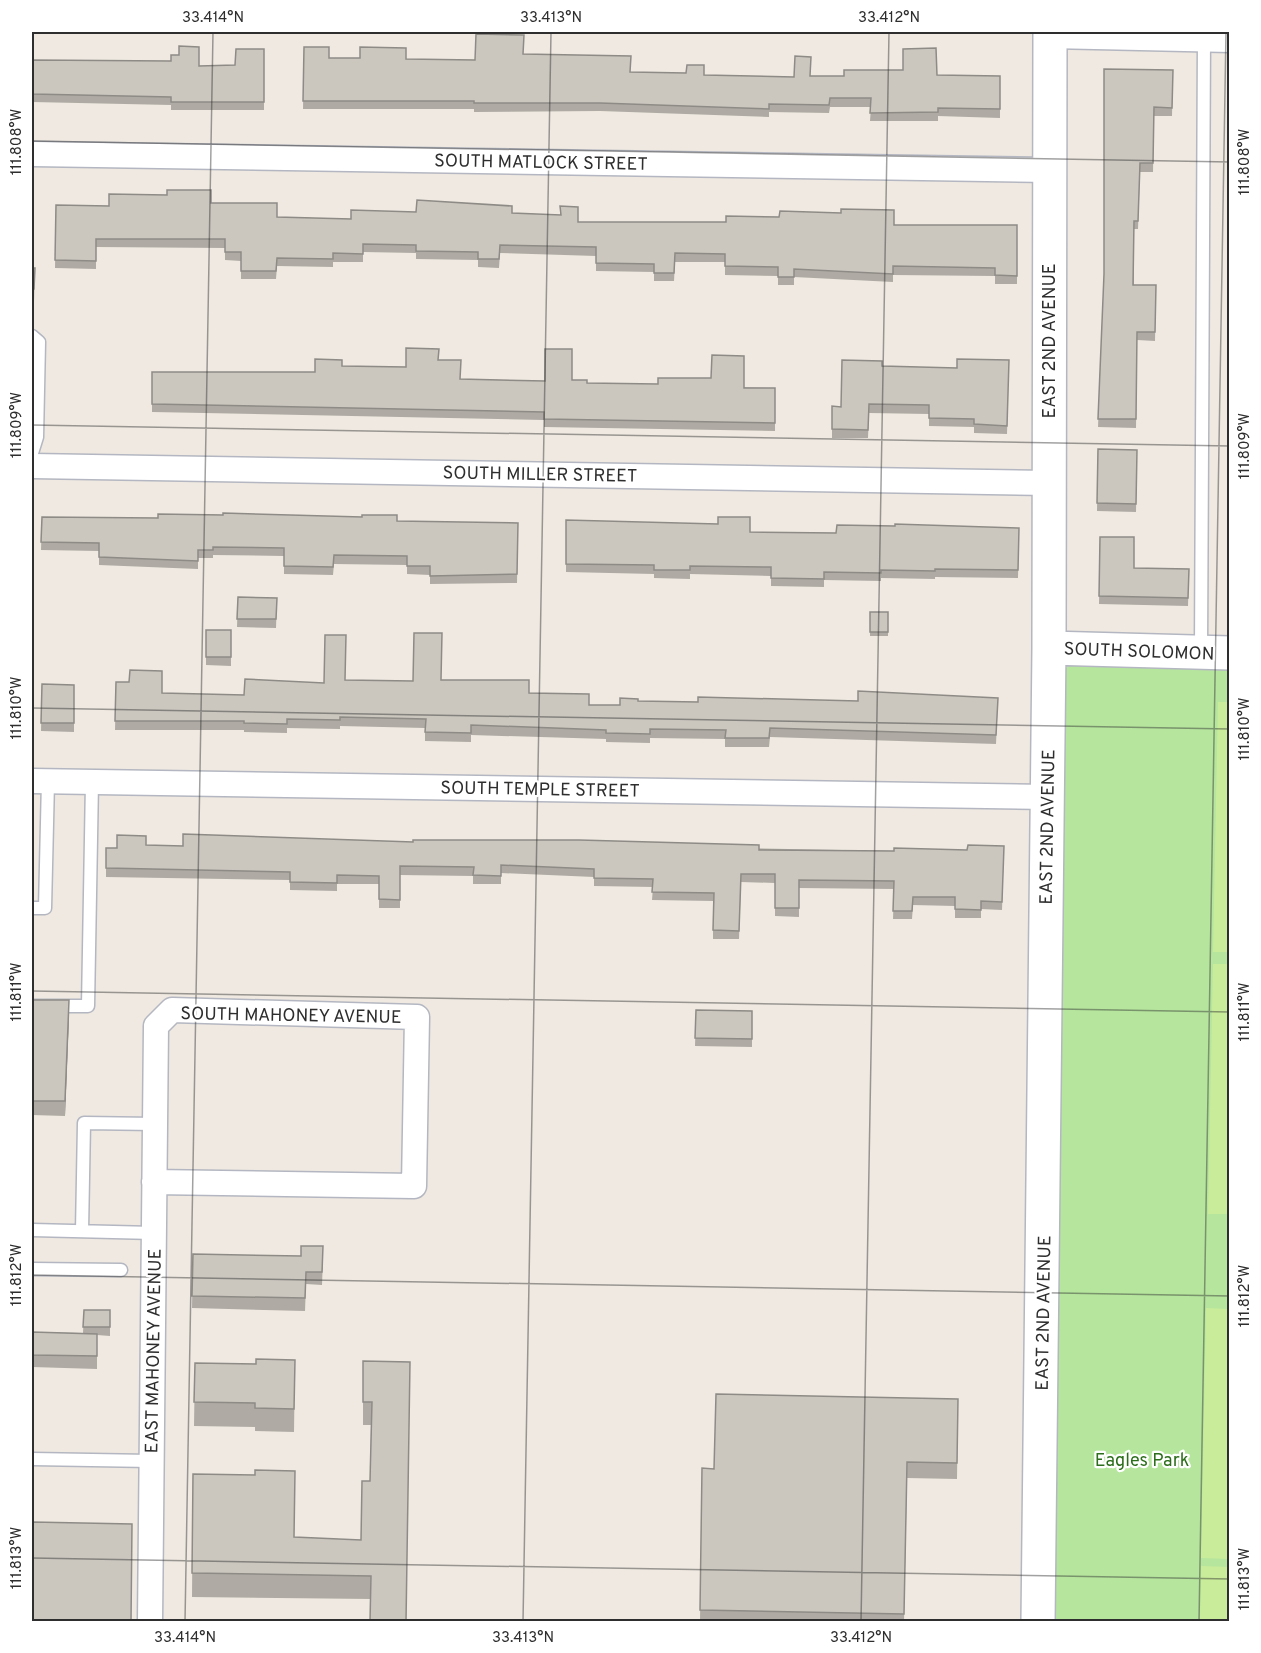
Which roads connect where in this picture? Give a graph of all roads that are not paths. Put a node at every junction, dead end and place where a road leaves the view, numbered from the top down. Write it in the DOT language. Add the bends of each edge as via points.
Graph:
graph roads {
  1 [pos="1050,34"];
  2 [pos="1204,35"];
  3 [pos="1230,40"];
  4 [pos="32,154"];
  5 [pos="1050,170"];
  6 [pos="32,336"];
  7 [pos="32,453"];
  8 [pos="32,466"];
  9 [pos="1049,483"];
  10 [pos="1049,648"];
  11 [pos="1215,653"];
  12 [pos="40,781"];
  13 [pos="92,782"];
  14 [pos="1048,797"];
  15 [pos="32,908"];
  16 [pos="32,1006"];
  17 [pos="155,1081"];
  18 [pos="155,1124"];
  19 [pos="154,1182"];
  20 [pos="32,1230"];
  21 [pos="82,1231"];
  22 [pos="154,1233"];
  23 [pos="32,1269"];
  24 [pos="121,1270"];
  25 [pos="32,1459"];
  26 [pos="152,1461"];
  27 [pos="150,1622"];
  28 [pos="1038,1622"];
  1 -- 2 [label="street"];
  1 -- 5 [label="street, EAST 2ND AVENUE"];
  2 -- 3 [label="street"];
  2 -- 11 [label="lane"];
  4 -- 5 [label="street, SOUTH MATLOCK STREET"];
  5 -- 9 [label="street, EAST 2ND AVENUE"];
  6 -- 7 [label="lane" via="39,342 37,437"];
  8 -- 9 [label="street, SOUTH MILLER STREET"];
  9 -- 10 [label="street, EAST 2ND AVENUE"];
  10 -- 11 [label="street, SOUTH SOLOMON"];
  10 -- 14 [label="street, EAST 2ND AVENUE"];
  12 -- 13 [label="street, SOUTH TEMPLE STREET"];
  12 -- 15 [label="lane" via="45,908"];
  13 -- 14 [label="street, SOUTH TEMPLE STREET"];
  13 -- 16 [label="lane" via="88,1006"];
  14 -- 28 [label="street, EAST 2ND AVENUE"];
  17 -- 18 [label="street, EAST MAHONEY AVENUE"];
  17 -- 19 [label="street, SOUTH MAHONEY AVENUE" via="156,1026 172,1010 417,1017 414,1186"];
  18 -- 19 [label="street, EAST MAHONEY AVENUE"];
  18 -- 21 [label="lane" via="84,1123"];
  19 -- 22 [label="street, EAST MAHONEY AVENUE"];
  20 -- 21 [label="lane"];
  21 -- 22 [label="lane"];
  22 -- 26 [label="street, EAST MAHONEY AVENUE"];
  23 -- 24 [label="lane"];
  25 -- 26 [label="lane"];
  26 -- 27 [label="street, EAST MAHONEY AVENUE"];
}
